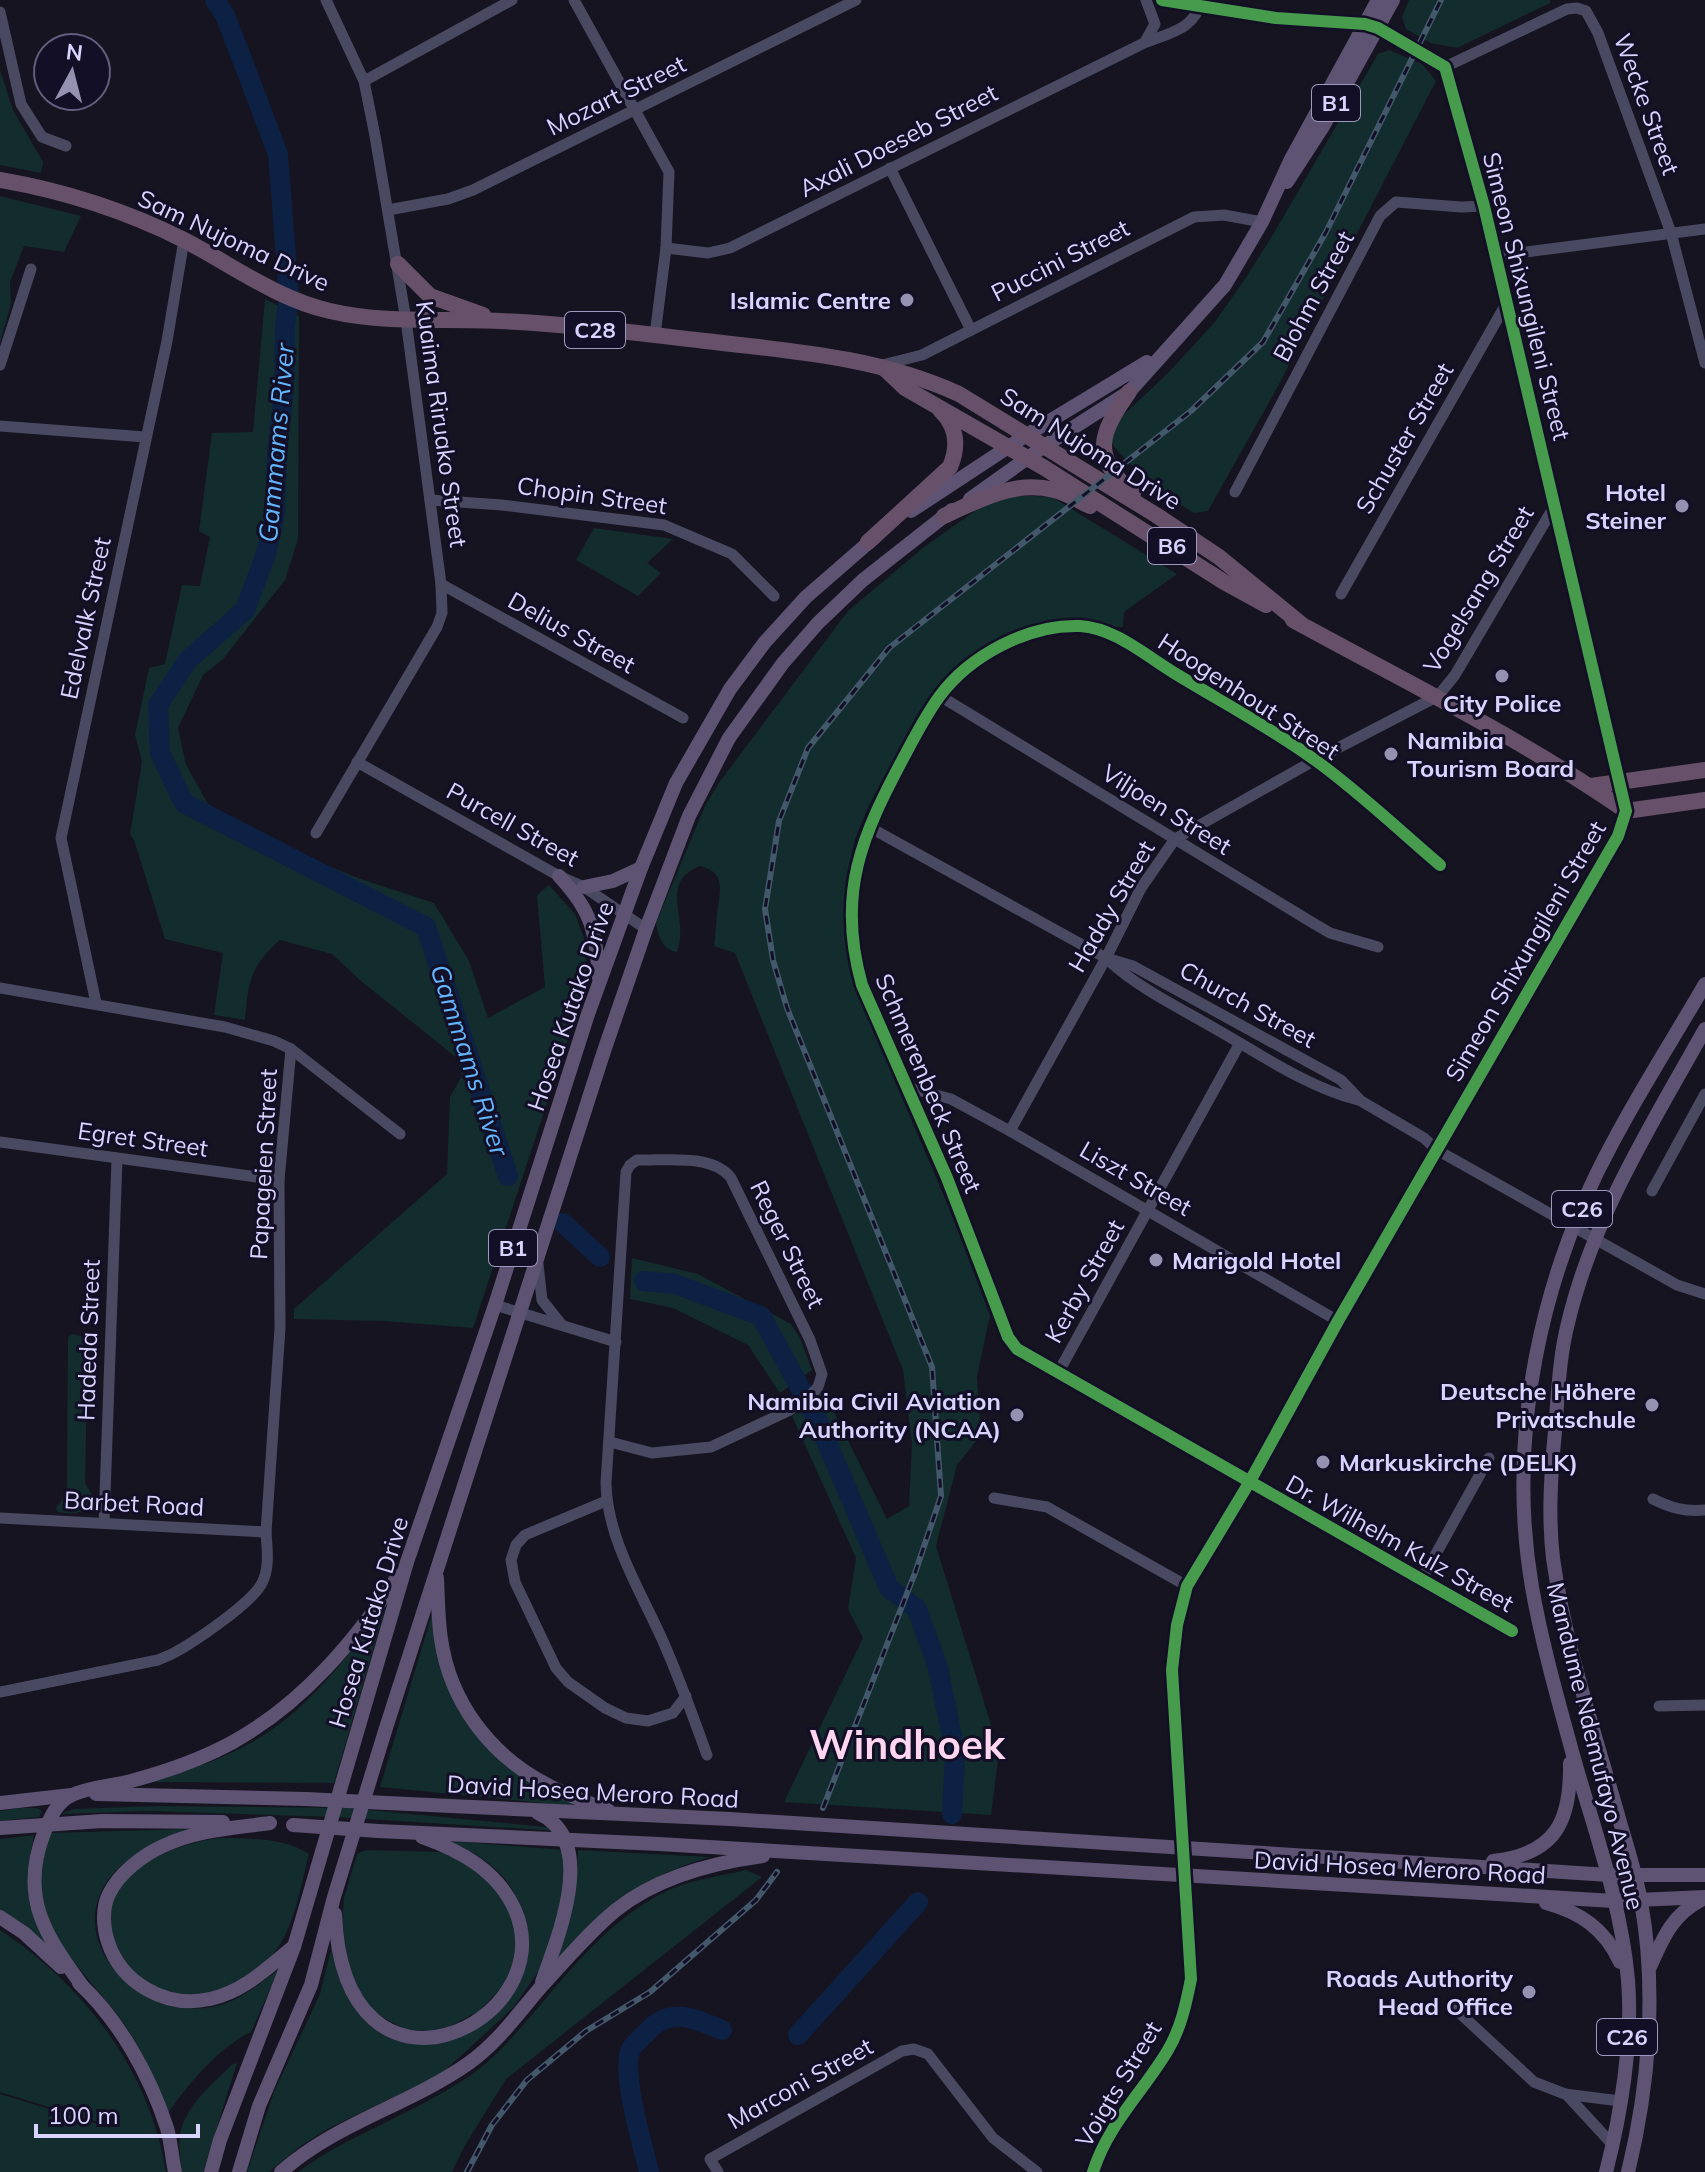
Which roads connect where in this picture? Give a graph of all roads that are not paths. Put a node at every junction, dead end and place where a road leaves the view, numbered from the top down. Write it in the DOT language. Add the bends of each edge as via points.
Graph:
graph roads {
  1 [pos="326,0"];
  2 [pos="512,0"];
  3 [pos="574,0"];
  4 [pos="856,0"];
  5 [pos="1146,0"];
  6 [pos="1162,0"];
  7 [pos="1378,0"];
  8 [pos="1393,0"];
  9 [pos="1201,3"];
  10 [pos="0,12"];
  11 [pos="1371,26"];
  12 [pos="1144,43"];
  13 [pos="1445,67"];
  14 [pos="364,81"];
  15 [pos="636,110"];
  16 [pos="66,146"];
  17 [pos="890,168"];
  18 [pos="0,180"];
  19 [pos="1484,206"];
  20 [pos="388,210"];
  21 [pos="1262,222"];
  22 [pos="1705,229"];
  23 [pos="1671,233"];
  24 [pos="184,240"];
  25 [pos="666,248"];
  26 [pos="1495,256"];
  27 [pos="398,264"];
  28 [pos="31,269"];
  29 [pos="1506,304"];
  30 [pos="406,320"];
  31 [pos="503,321"];
  32 [pos="971,330"];
  33 [pos="1181,334"];
  34 [pos="655,335"];
  35 [pos="1705,363"];
  36 [pos="0,365"];
  37 [pos="881,366"];
  38 [pos="1129,392"];
  39 [pos="930,401"];
  40 [pos="0,426"];
  41 [pos="1025,436"];
  42 [pos="145,437"];
  43 [pos="1008,447"];
  44 [pos="1043,447"];
  45 [pos="1029,459"];
  46 [pos="1235,492"];
  47 [pos="430,500"];
  48 [pos="1555,505"];
  49 [pos="1156,515"];
  50 [pos="944,516"];
  51 [pos="1143,528"];
  52 [pos="868,542"];
  53 [pos="441,584"];
  54 [pos="1341,594"];
  55 [pos="774,596"];
  56 [pos="1301,624"];
  57 [pos="1105,630"];
  58 [pos="940,696"];
  59 [pos="1438,696"];
  60 [pos="683,718"];
  61 [pos="1315,760"];
  62 [pos="357,762"];
  63 [pos="1705,770"];
  64 [pos="1621,781"];
  65 [pos="1591,786"];
  66 [pos="1705,800"];
  67 [pos="1626,811"];
  68 [pos="869,827"];
  69 [pos="316,833"];
  70 [pos="1175,839"];
  71 [pos="1440,865"];
  72 [pos="641,868"];
  73 [pos="559,876"];
  74 [pos="584,887"];
  75 [pos="625,913"];
  76 [pos="646,929"];
  77 [pos="1378,947"];
  78 [pos="1106,958"];
  79 [pos="599,982"];
  80 [pos="1705,984"];
  81 [pos="0,988"];
  82 [pos="96,1003"];
  83 [pos="1705,1029"];
  84 [pos="1240,1043"];
  85 [pos="291,1049"];
  86 [pos="906,1087"];
  87 [pos="1705,1094"];
  88 [pos="1361,1101"];
  89 [pos="1010,1131"];
  90 [pos="400,1134"];
  91 [pos="0,1142"];
  92 [pos="1437,1150"];
  93 [pos="117,1159"];
  94 [pos="279,1180"];
  95 [pos="1652,1191"];
  96 [pos="1149,1210"];
  97 [pos="1573,1227"];
  98 [pos="1595,1239"];
  99 [pos="537,1256"];
  100 [pos="1705,1294"];
  101 [pos="495,1305"];
  102 [pos="519,1313"];
  103 [pos="1338,1321"];
  104 [pos="563,1326"];
  105 [pos="616,1342"];
  106 [pos="1058,1373"];
  107 [pos="610,1442"];
  108 [pos="1489,1458"];
  109 [pos="1249,1483"];
  110 [pos="994,1498"];
  111 [pos="1653,1499"];
  112 [pos="606,1501"];
  113 [pos="1705,1510"];
  114 [pos="0,1518"];
  115 [pos="104,1523"];
  116 [pos="266,1532"];
  117 [pos="407,1562"];
  118 [pos="437,1569"];
  119 [pos="1422,1579"];
  120 [pos="1187,1586"];
  121 [pos="1512,1631"];
  122 [pos="0,1692"];
  123 [pos="686,1696"];
  124 [pos="1705,1705"];
  125 [pos="1659,1706"];
  126 [pos="1570,1745"];
  127 [pos="707,1755"];
  128 [pos="72,1795"];
  129 [pos="0,1803"];
  130 [pos="534,1811"];
  131 [pos="618,1813"];
  132 [pos="270,1823"];
  133 [pos="47,1825"];
  134 [pos="0,1828"];
  135 [pos="408,1832"];
  136 [pos="566,1839"];
  137 [pos="1183,1846"];
  138 [pos="819,1853"];
  139 [pos="1453,1864"];
  140 [pos="1609,1875"];
  141 [pos="1705,1875"];
  142 [pos="1183,1876"];
  143 [pos="1635,1876"];
  144 [pos="1520,1895"];
  145 [pos="334,1897"];
  146 [pos="1705,1898"];
  147 [pos="1614,1901"];
  148 [pos="1641,1901"];
  149 [pos="0,1917"];
  150 [pos="294,1947"];
  151 [pos="1648,1972"];
  152 [pos="1628,1981"];
  153 [pos="83,1987"];
  154 [pos="539,1990"];
  155 [pos="1452,2006"];
  156 [pos="1565,2094"];
  157 [pos="1620,2101"];
  158 [pos="1613,2145"];
  159 [pos="175,2172"];
  160 [pos="211,2172"];
  161 [pos="239,2172"];
  162 [pos="281,2172"];
  163 [pos="718,2172"];
  164 [pos="1037,2172"];
  165 [pos="1093,2172"];
  166 [pos="1606,2172"];
  167 [pos="1628,2172"];
  1 -- 14 [label="street, Kuaima Riruako Street"];
  2 -- 14 [label="street"];
  3 -- 15 [label="street"];
  4 -- 15 [label="street, Mozart Street"];
  5 -- 12 [label="street" via="1155,24"];
  6 -- 9 [label="street"];
  7 -- 11 [label="main road, Hosea Kutako Drive / B1"];
  8 -- 11 [label="main road, Hosea Kutako Drive / B1"];
  9 -- 11 [label="street" via="1276,18"];
  9 -- 12 [label="street, Axali Doeseb Street" via="1186,27"];
  10 -- 16 [label="street" via="21,104 42,137"];
  11 -- 13 [label="street, bridge"];
  11 -- 21 [label="main road, Hosea Kutako Drive / B1" via="1291,159"];
  12 -- 17 [label="street, Axali Doeseb Street"];
  13 -- 19 [label="street, Simeon Shixungileni Street"];
  13 -- 23 [label="street, Wecke Street" via="1567,9 1586,11"];
  14 -- 20 [label="street, Kuaima Riruako Street"];
  15 -- 20 [label="street, Mozart Street" via="473,190"];
  15 -- 25 [label="street" via="669,172"];
  17 -- 25 [label="street, Axali Doeseb Street" via="730,248 708,253"];
  17 -- 32 [label="street"];
  18 -- 24 [label="highway, Sam Nujoma Drive / C28" via="72,195"];
  19 -- 26 [label="street, Simeon Shixungileni Street"];
  19 -- 46 [label="street, Blohm Street" via="1396,202 1380,216"];
  20 -- 27 [label="street, Kuaima Riruako Street"];
  21 -- 32 [label="street, Puccini Street" via="1224,215 1194,217"];
  21 -- 33 [label="main road, Hosea Kutako Drive / B1" via="1225,285"];
  22 -- 23 [label="street"];
  23 -- 26 [label="street"];
  23 -- 35 [label="street, Wecke Street"];
  24 -- 30 [label="highway, Sam Nujoma Drive / C28" via="309,306"];
  24 -- 42 [label="street, Edelvalk Street"];
  25 -- 34 [label="street"];
  26 -- 29 [label="street, Simeon Shixungileni Street"];
  27 -- 30 [label="street, Kuaima Riruako Street"];
  27 -- 31 [label="highway" via="430,296"];
  28 -- 36 [label="street"];
  29 -- 48 [label="street, Simeon Shixungileni Street"];
  29 -- 54 [label="street, Schuster Street"];
  30 -- 31 [label="highway, Sam Nujoma Drive / C28"];
  30 -- 47 [label="street, Kuaima Riruako Street"];
  31 -- 34 [label="highway, Sam Nujoma Drive / C28"];
  32 -- 37 [label="street, Puccini Street" via="922,355"];
  33 -- 38 [label="main road, Hosea Kutako Drive / B1"];
  33 -- 41 [label="main road, Hosea Kutako Drive / B1" via="1137,370"];
  34 -- 37 [label="highway, Sam Nujoma Drive / C28"];
  37 -- 39 [label="highway, Sam Nujoma Drive / C28"];
  37 -- 41 [label="highway, Sam Nujoma Drive / C28" via="959,394"];
  38 -- 44 [label="main road, Hosea Kutako Drive / B1"];
  38 -- 49 [label="highway" via="1108,422 1103,448 1122,483"];
  39 -- 43 [label="highway, Sam Nujoma Drive / C28"];
  39 -- 52 [label="highway" via="953,428 955,455 950,467"];
  40 -- 42 [label="street"];
  41 -- 43 [label="main road, Hosea Kutako Drive / B1"];
  41 -- 44 [label="highway, Sam Nujoma Drive / C28"];
  42 -- 82 [label="street, Edelvalk Street" via="61,838"];
  43 -- 45 [label="highway, Sam Nujoma Drive / C28"];
  43 -- 52 [label="main road, Hosea Kutako Drive / B1"];
  44 -- 45 [label="main road, Hosea Kutako Drive"];
  44 -- 49 [label="highway, Sam Nujoma Drive / B6"];
  45 -- 50 [label="main road, Hosea Kutako Drive / B1"];
  45 -- 51 [label="highway, Sam Nujoma Drive / B6"];
  47 -- 53 [label="street, Kuaima Riruako Street"];
  47 -- 55 [label="street, Chopin Street" via="664,525 732,554"];
  48 -- 59 [label="street, Vogelsang Street"];
  48 -- 64 [label="street, Simeon Shixungileni Street"];
  49 -- 56 [label="highway, Sam Nujoma Drive / B6" via="1219,557"];
  50 -- 51 [label="highway" via="1001,491 1034,488 1055,490"];
  50 -- 76 [label="main road, Hosea Kutako Drive / B1" via="818,623 751,705 689,816"];
  51 -- 56 [label="highway, Sam Nujoma Drive / B6" via="1224,582"];
  52 -- 72 [label="main road, Hosea Kutako Drive / B1" via="806,597 730,689 676,783"];
  53 -- 60 [label="street, Delius Street"];
  53 -- 62 [label="street, Kuaima Riruako Street" via="437,627"];
  56 -- 59 [label="highway, Sam Nujoma Drive / B6"];
  57 -- 58 [label="street, Schmerenbeck Street" via="1060,626 1025,636 976,659"];
  57 -- 61 [label="street, Hoogenhout Street"];
  58 -- 68 [label="street, Schmerenbeck Street"];
  58 -- 70 [label="street, Viljoen Street"];
  59 -- 61 [label="street, Haddy Street"];
  59 -- 65 [label="highway, Sam Nujoma Drive / B6"];
  61 -- 70 [label="street, Haddy Street"];
  61 -- 71 [label="street, Hoogenhout Street"];
  62 -- 69 [label="street, Kuaima Riruako Street"];
  62 -- 73 [label="street, Purcell Street"];
  63 -- 64 [label="highway"];
  64 -- 65 [label="highway"];
  64 -- 67 [label="street, Simeon Shixungileni Street"];
  65 -- 67 [label="highway, Sam Nujoma Drive / B6"];
  66 -- 67 [label="highway"];
  67 -- 92 [label="street, Simeon Shixungileni Street" via="1618,836"];
  68 -- 78 [label="street, Church Street"];
  68 -- 86 [label="street, Schmerenbeck Street" via="850,904 853,954"];
  70 -- 77 [label="street, Viljoen Street" via="1330,933"];
  70 -- 78 [label="street, Haddy Street" via="1141,888"];
  72 -- 74 [label="main road"];
  72 -- 75 [label="main road, Hosea Kutako Drive / B1"];
  73 -- 74 [label="street, Purcell Street"];
  73 -- 79 [label="main road" via="584,908 596,936"];
  74 -- 75 [label="street, Purcell Street"];
  75 -- 76 [label="street, Purcell Street"];
  75 -- 79 [label="main road, Hosea Kutako Drive / B1"];
  76 -- 99 [label="main road, Hosea Kutako Drive / B1"];
  78 -- 84 [label="street, Church Street" via="1128,978"];
  78 -- 88 [label="street, Church Street" via="1133,966 1341,1080"];
  78 -- 89 [label="street, Haddy Street"];
  79 -- 101 [label="main road, Hosea Kutako Drive / B1"];
  80 -- 97 [label="main road, Mandume Ndemufayo Avenue / C26" via="1613,1142"];
  81 -- 82 [label="street, Papageien Street"];
  82 -- 85 [label="street, Papageien Street" via="225,1027"];
  83 -- 98 [label="main road, Mandume Ndemufayo Avenue / C26" via="1620,1181"];
  84 -- 88 [label="street, Church Street" via="1331,1093"];
  84 -- 96 [label="street, Kerby Street"];
  85 -- 90 [label="street"];
  85 -- 94 [label="street, Papageien Street"];
  86 -- 89 [label="street, Liszt Street" via="951,1099"];
  86 -- 106 [label="street, Schmerenbeck Street" via="1008,1337 1017,1349"];
  87 -- 95 [label="street"];
  88 -- 92 [label="street, Church Street"];
  89 -- 96 [label="street, Liszt Street"];
  91 -- 93 [label="street, Egret Street"];
  92 -- 97 [label="street, Church Street"];
  92 -- 103 [label="street, Simeon Shixungileni Street"];
  93 -- 94 [label="street, Egret Street"];
  93 -- 115 [label="street, Hadeda Street"];
  94 -- 116 [label="street, Papageien Street" via="280,1328"];
  96 -- 103 [label="street, Liszt Street"];
  96 -- 106 [label="street, Kerby Street"];
  97 -- 98 [label="street, Church Street"];
  97 -- 126 [label="main road, Mandume Ndemufayo Avenue / C26" via="1537,1350 1525,1439 1524,1501 1532,1586"];
  98 -- 100 [label="street, Church Street" via="1677,1285"];
  98 -- 143 [label="main road, Mandume Ndemufayo Avenue / C26" via="1562,1357 1550,1501 1553,1555 1564,1624"];
  99 -- 102 [label="main road, Hosea Kutako Drive / B1"];
  99 -- 104 [label="street" via="542,1300"];
  101 -- 102 [label="street"];
  101 -- 117 [label="main road, Hosea Kutako Drive / B1"];
  102 -- 104 [label="street"];
  102 -- 118 [label="main road, Hosea Kutako Drive / B1"];
  103 -- 109 [label="street, Simeon Shixungileni Street"];
  104 -- 105 [label="street"];
  105 -- 107 [label="street, Reger Street"];
  105 -- 107 [label="street, Reger Street" via="628,1168 637,1160 707,1163 721,1167 731,1178 822,1374 818,1387 790,1410 711,1447 652,1453"];
  106 -- 109 [label="street, Dr. Wilhelm Kulz Street"];
  107 -- 112 [label="street, Reger Street"];
  108 -- 119 [label="street"];
  109 -- 119 [label="street, Dr. Wilhelm Kulz Street"];
  109 -- 120 [label="street, Simeon Shixungileni Street"];
  110 -- 120 [label="street" via="1047,1507"];
  111 -- 113 [label="street" via="1671,1508"];
  112 -- 123 [label="street, Reger Street"];
  112 -- 123 [label="street" via="525,1535 511,1560 515,1582 556,1668 587,1697 626,1718 648,1721 673,1713"];
  114 -- 115 [label="street, Barbet Road"];
  115 -- 116 [label="street, Barbet Road"];
  116 -- 122 [label="street, Papageien Street" via="263,1583 248,1601 181,1649 158,1660"];
  117 -- 128 [label="main road" via="338,1657 256,1728 163,1771"];
  117 -- 150 [label="main road, Hosea Kutako Drive / B1"];
  118 -- 131 [label="main road" via="446,1661 460,1701 481,1732 547,1785"];
  118 -- 145 [label="main road, Hosea Kutako Drive / B1"];
  119 -- 121 [label="street, Dr. Wilhelm Kulz Street"];
  120 -- 137 [label="street, Simeon Shixungileni Street" via="1172,1653"];
  123 -- 127 [label="street, Reger Street"];
  124 -- 125 [label="street"];
  126 -- 139 [label="main road" via="1566,1814 1546,1841 1520,1857"];
  126 -- 140 [label="main road, Mandume Ndemufayo Avenue / C26"];
  128 -- 129 [label="main road, David Hosea Meroro Road"];
  128 -- 130 [label="main road, David Hosea Meroro Road, bridge" via="306,1799"];
  128 -- 133 [label="main road"];
  130 -- 131 [label="main road, David Hosea Meroro Road"];
  130 -- 136 [label="main road" via="558,1824"];
  131 -- 137 [label="main road, David Hosea Meroro Road"];
  132 -- 133 [label="main road, David Hosea Meroro Road"];
  132 -- 135 [label="main road, David Hosea Meroro Road, bridge"];
  132 -- 150 [label="main road" via="200,1832 161,1847 114,1885 104,1925 111,1952 130,1979 182,2001 236,1990"];
  133 -- 134 [label="main road, David Hosea Meroro Road"];
  133 -- 153 [label="main road" via="36,1854 33,1896 50,1940"];
  135 -- 136 [label="main road, David Hosea Meroro Road"];
  135 -- 145 [label="main road" via="486,1870 519,1919 517,1972 485,2016 432,2038 403,2035 372,2020 349,1988 337,1953"];
  136 -- 138 [label="main road, David Hosea Meroro Road"];
  136 -- 154 [label="main road" via="566,1915"];
  137 -- 139 [label="main road, David Hosea Meroro Road"];
  137 -- 142 [label="street"];
  138 -- 142 [label="main road, David Hosea Meroro Road"];
  138 -- 154 [label="main road" via="724,1861 662,1882 616,1910"];
  139 -- 140 [label="main road, David Hosea Meroro Road"];
  140 -- 143 [label="main road, David Hosea Meroro Road"];
  140 -- 147 [label="main road, Mandume Ndemufayo Avenue / C26"];
  141 -- 143 [label="main road"];
  142 -- 144 [label="main road, David Hosea Meroro Road"];
  142 -- 165 [label="street, Voigts Street" via="1191,1979 1185,2013 1169,2049 1119,2117"];
  143 -- 148 [label="main road, Mandume Ndemufayo Avenue / C26"];
  144 -- 147 [label="main road, David Hosea Meroro Road"];
  144 -- 152 [label="main road" via="1581,1916 1599,1929"];
  145 -- 161 [label="main road, Hosea Kutako Drive / B1" via="311,1985 259,2106"];
  146 -- 148 [label="main road"];
  146 -- 151 [label="main road" via="1673,1921"];
  147 -- 148 [label="main road, David Hosea Meroro Road"];
  147 -- 152 [label="main road, Mandume Ndemufayo Avenue / C26"];
  148 -- 151 [label="main road, Mandume Ndemufayo Avenue / C26"];
  149 -- 153 [label="main road"];
  150 -- 160 [label="main road, Hosea Kutako Drive / B1"];
  151 -- 167 [label="main road, Mandume Ndemufayo Avenue / C26" via="1644,2074"];
  152 -- 157 [label="main road, Mandume Ndemufayo Avenue / C26"];
  153 -- 159 [label="main road" via="127,2044 151,2087"];
  154 -- 162 [label="main road" via="505,2033 470,2062 304,2151"];
  155 -- 156 [label="street" via="1534,2082"];
  156 -- 157 [label="street"];
  156 -- 158 [label="street"];
  157 -- 158 [label="main road, Mandume Ndemufayo Avenue / C26"];
  158 -- 166 [label="main road, Mandume Ndemufayo Avenue / C26"];
  163 -- 164 [label="street, Marconi Street" via="710,2159 914,2049 928,2054 993,2138"];
}
